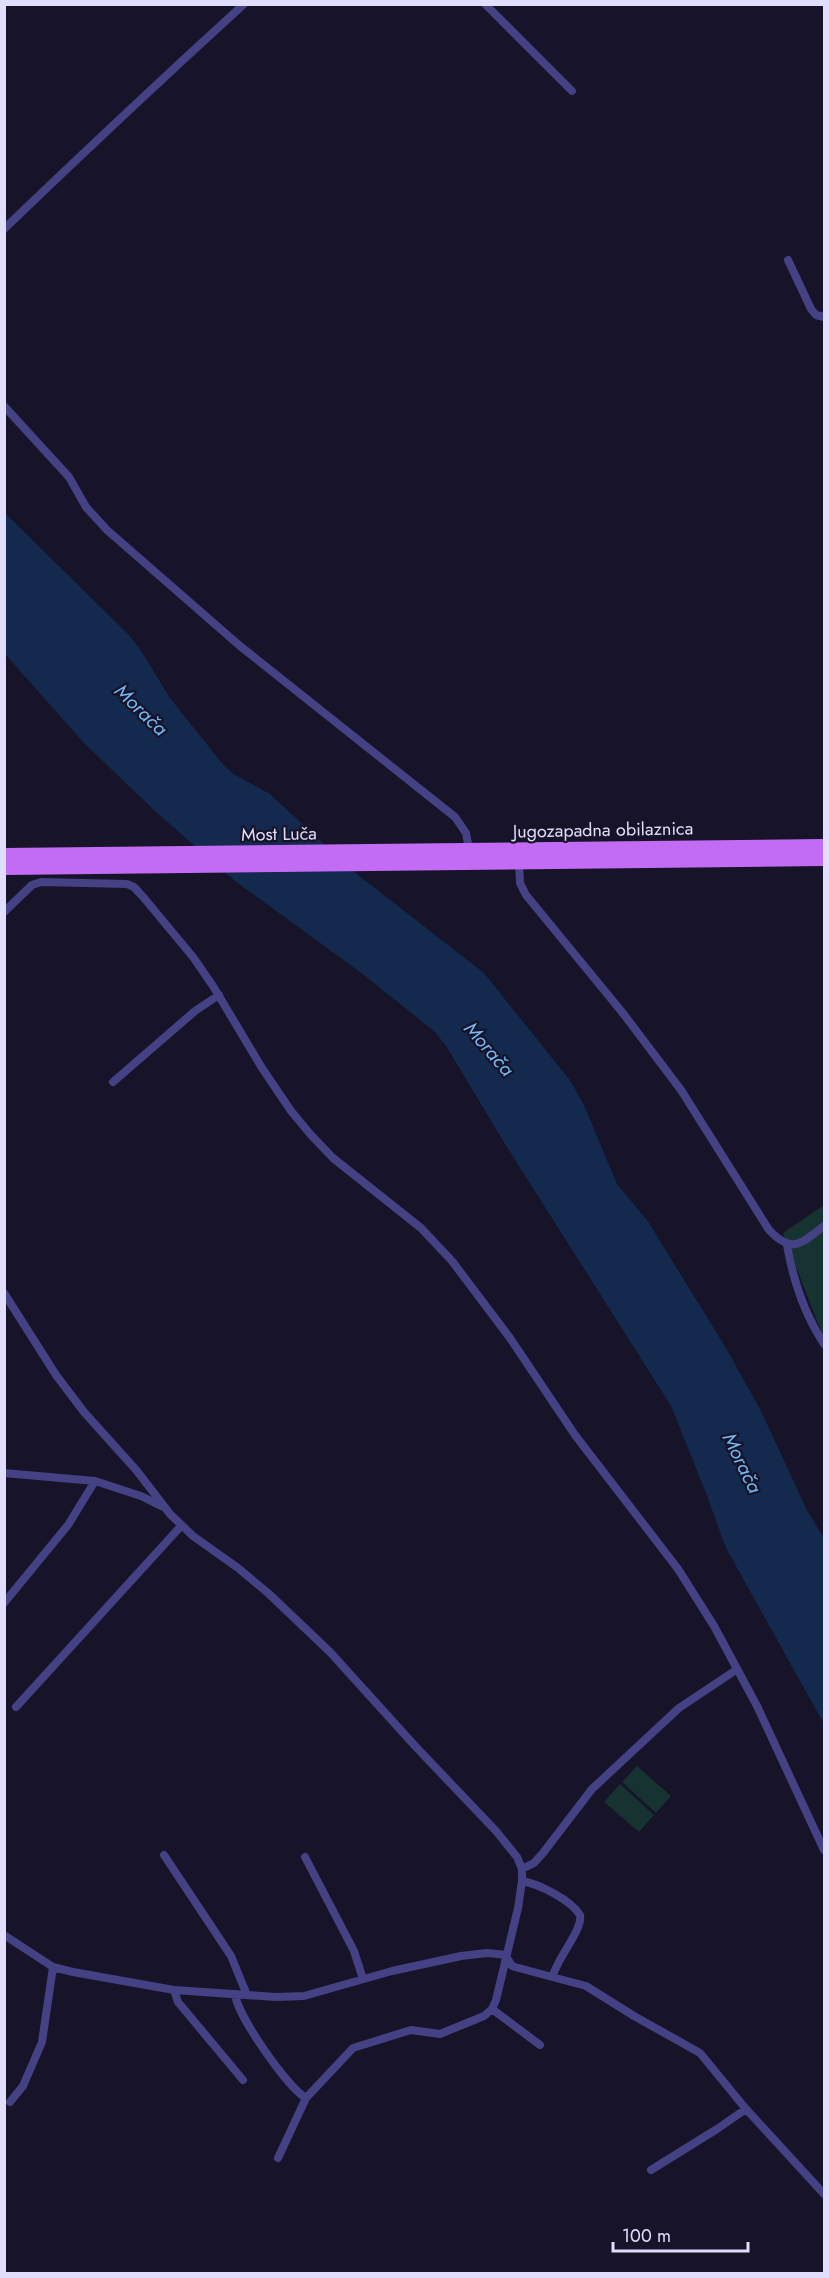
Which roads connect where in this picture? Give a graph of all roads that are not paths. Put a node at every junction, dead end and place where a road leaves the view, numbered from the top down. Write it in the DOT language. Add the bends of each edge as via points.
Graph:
graph roads {
  1 [pos="244,4"];
  2 [pos="485,4"];
  3 [pos="572,91"];
  4 [pos="4,229"];
  5 [pos="788,260"];
  6 [pos="825,317"];
  7 [pos="4,406"];
  8 [pos="825,846"];
  9 [pos="468,849"];
  10 [pos="4,855"];
  11 [pos="382,857"];
  12 [pos="825,859"];
  13 [pos="177,860"];
  14 [pos="519,862"];
  15 [pos="4,868"];
  16 [pos="4,912"];
  17 [pos="219,995"];
  18 [pos="113,1082"];
  19 [pos="825,1226"];
  20 [pos="787,1245"];
  21 [pos="4,1293"];
  22 [pos="825,1344"];
  23 [pos="4,1473"];
  24 [pos="95,1481"];
  25 [pos="164,1507"];
  26 [pos="181,1526"];
  27 [pos="4,1603"];
  28 [pos="736,1670"];
  29 [pos="16,1707"];
  30 [pos="825,1850"];
  31 [pos="164,1855"];
  32 [pos="305,1857"];
  33 [pos="522,1869"];
  34 [pos="522,1881"];
  35 [pos="4,1935"];
  36 [pos="506,1955"];
  37 [pos="53,1967"];
  38 [pos="553,1976"];
  39 [pos="363,1979"];
  40 [pos="174,1990"];
  41 [pos="235,1994"];
  42 [pos="247,1995"];
  43 [pos="492,2009"];
  44 [pos="540,2045"];
  45 [pos="243,2080"];
  46 [pos="306,2098"];
  47 [pos="10,2103"];
  48 [pos="746,2109"];
  49 [pos="278,2158"];
  50 [pos="651,2170"];
  51 [pos="825,2194"];
  1 -- 4 [label="street"];
  2 -- 3 [label="street"];
  5 -- 6 [label="street" via="811,309"];
  7 -- 9 [label="street" via="69,477 86,507 107,530 240,646 455,817 466,833"];
  8 -- 9 [label="main road, Jugozapadna obilaznica"];
  9 -- 11 [label="main road, Jugozapadna obilaznica"];
  10 -- 13 [label="main road"];
  11 -- 13 [label="main road, Most Luča"];
  11 -- 14 [label="main road, Jugozapadna obilaznica"];
  12 -- 14 [label="main road, Jugozapadna obilaznica"];
  13 -- 15 [label="main road"];
  14 -- 20 [label="street" via="520,883 526,895 681,1090 769,1230"];
  16 -- 17 [label="street" via="36,883 127,884 134,887 179,940"];
  17 -- 18 [label="street"];
  17 -- 28 [label="street" via="262,1068 310,1135 421,1228 460,1272 575,1435 685,1579"];
  19 -- 20 [label="street" via="803,1241"];
  20 -- 22 [label="street" via="802,1301"];
  21 -- 25 [label="street" via="56,1375"];
  23 -- 24 [label="street"];
  24 -- 25 [label="street"];
  24 -- 27 [label="street" via="68,1525"];
  25 -- 26 [label="street"];
  26 -- 29 [label="street"];
  26 -- 33 [label="street" via="245,1574 330,1652 496,1831"];
  28 -- 30 [label="street"];
  28 -- 33 [label="street" via="667,1718 592,1789 543,1854"];
  31 -- 42 [label="street" via="231,1956"];
  32 -- 39 [label="street" via="350,1943"];
  33 -- 34 [label="street"];
  34 -- 36 [label="street"];
  34 -- 38 [label="street" via="544,1888 580,1915 579,1925"];
  35 -- 37 [label="street"];
  36 -- 38 [label="street" via="512,1966"];
  36 -- 39 [label="street" via="478,1953"];
  36 -- 43 [label="street"];
  37 -- 40 [label="street"];
  37 -- 47 [label="street" via="42,2042 23,2086"];
  38 -- 48 [label="street" via="590,1988 689,2046 707,2061"];
  39 -- 42 [label="street" via="304,1996"];
  40 -- 41 [label="street"];
  40 -- 45 [label="street" via="176,2001"];
  41 -- 42 [label="street"];
  41 -- 46 [label="street" via="242,2013 276,2067 292,2088"];
  43 -- 44 [label="street"];
  43 -- 46 [label="street" via="440,2034 411,2030 358,2045"];
  46 -- 49 [label="street"];
  48 -- 50 [label="street"];
  48 -- 51 [label="street"];
}
